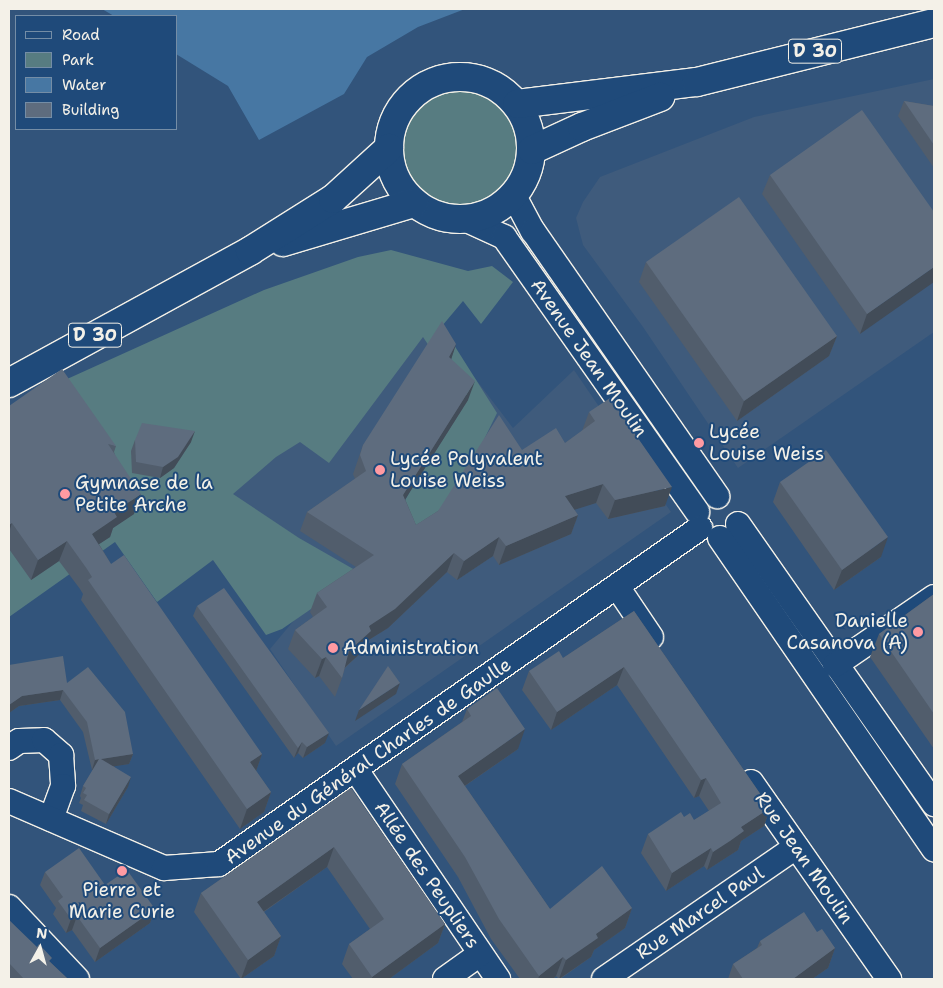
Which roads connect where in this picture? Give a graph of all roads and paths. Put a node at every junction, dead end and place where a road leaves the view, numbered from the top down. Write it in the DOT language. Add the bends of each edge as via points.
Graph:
graph roads {
  1 [pos="934,23"];
  2 [pos="697,82"];
  3 [pos="517,104"];
  4 [pos="389,148"];
  5 [pos="532,150"];
  6 [pos="514,196"];
  7 [pos="414,203"];
  8 [pos="466,220"];
  9 [pos="250,251"];
  10 [pos="9,383"];
  11 [pos="717,496"];
  12 [pos="714,526"];
  13 [pos="618,588"];
  14 [pos="934,597"];
  15 [pos="662,654"];
  16 [pos="835,665"];
  17 [pos="9,748"];
  18 [pos="735,760"];
  19 [pos="356,770"];
  20 [pos="934,804"];
  21 [pos="11,806"];
  22 [pos="51,819"];
  23 [pos="796,847"];
  24 [pos="934,849"];
  25 [pos="9,907"];
  26 [pos="480,954"];
  27 [pos="77,979"];
  28 [pos="445,979"];
  29 [pos="498,979"];
  30 [pos="604,979"];
  31 [pos="889,979"];
  1 -- 2 [label="main road, D 30"];
  2 -- 3 [label="main road, D 30"];
  2 -- 5 [label="main road, D 30" via="582,126"];
  3 -- 4 [label="main road" via="500,88 478,78 454,76 431,82 412,95 397,114 389,136"];
  3 -- 5 [label="main road" via="528,125"];
  4 -- 7 [label="main road" via="396,182"];
  4 -- 9 [label="main road, D 30" via="333,199"];
  5 -- 6 [label="main road" via="527,175"];
  6 -- 8 [label="main road" via="492,212"];
  6 -- 11 [label="street, Avenue Jean Moulin" via="533,231"];
  7 -- 8 [label="main road" via="439,217"];
  7 -- 9 [label="main road, D 30"];
  8 -- 12 [label="street, Avenue Jean Moulin" via="504,237"];
  9 -- 10 [label="main road, D 30"];
  11 -- 12 [label="street, Avenue du Général Charles de Gaulle" via="704,501"];
  11 -- 12 [label="street" via="735,505"];
  12 -- 13 [label="street, Avenue du Général Charles de Gaulle"];
  12 -- 16 [label="street, Avenue Jean Moulin"];
  12 -- 24 [label="street, Avenue Jean Moulin"];
  13 -- 15 [label="street"];
  13 -- 19 [label="street, Avenue du Général Charles de Gaulle"];
  14 -- 16 [label="street"];
  16 -- 20 [label="street, Avenue Jean Moulin"];
  17 -- 22 [label="street" via="19,741 44,740 61,755 63,786"];
  18 -- 23 [label="street, Rue Jean Moulin"];
  19 -- 22 [label="street, Avenue du Général Charles de Gaulle" via="219,864 164,868"];
  19 -- 26 [label="street, Allée des Peupliers"];
  21 -- 22 [label="street, Avenue du Général Charles de Gaulle"];
  23 -- 30 [label="street, Rue Marcel Paul"];
  23 -- 31 [label="street, Rue Jean Moulin"];
  25 -- 27 [label="street"];
  26 -- 28 [label="street"];
  26 -- 29 [label="street, Allée des Peupliers"];
}
